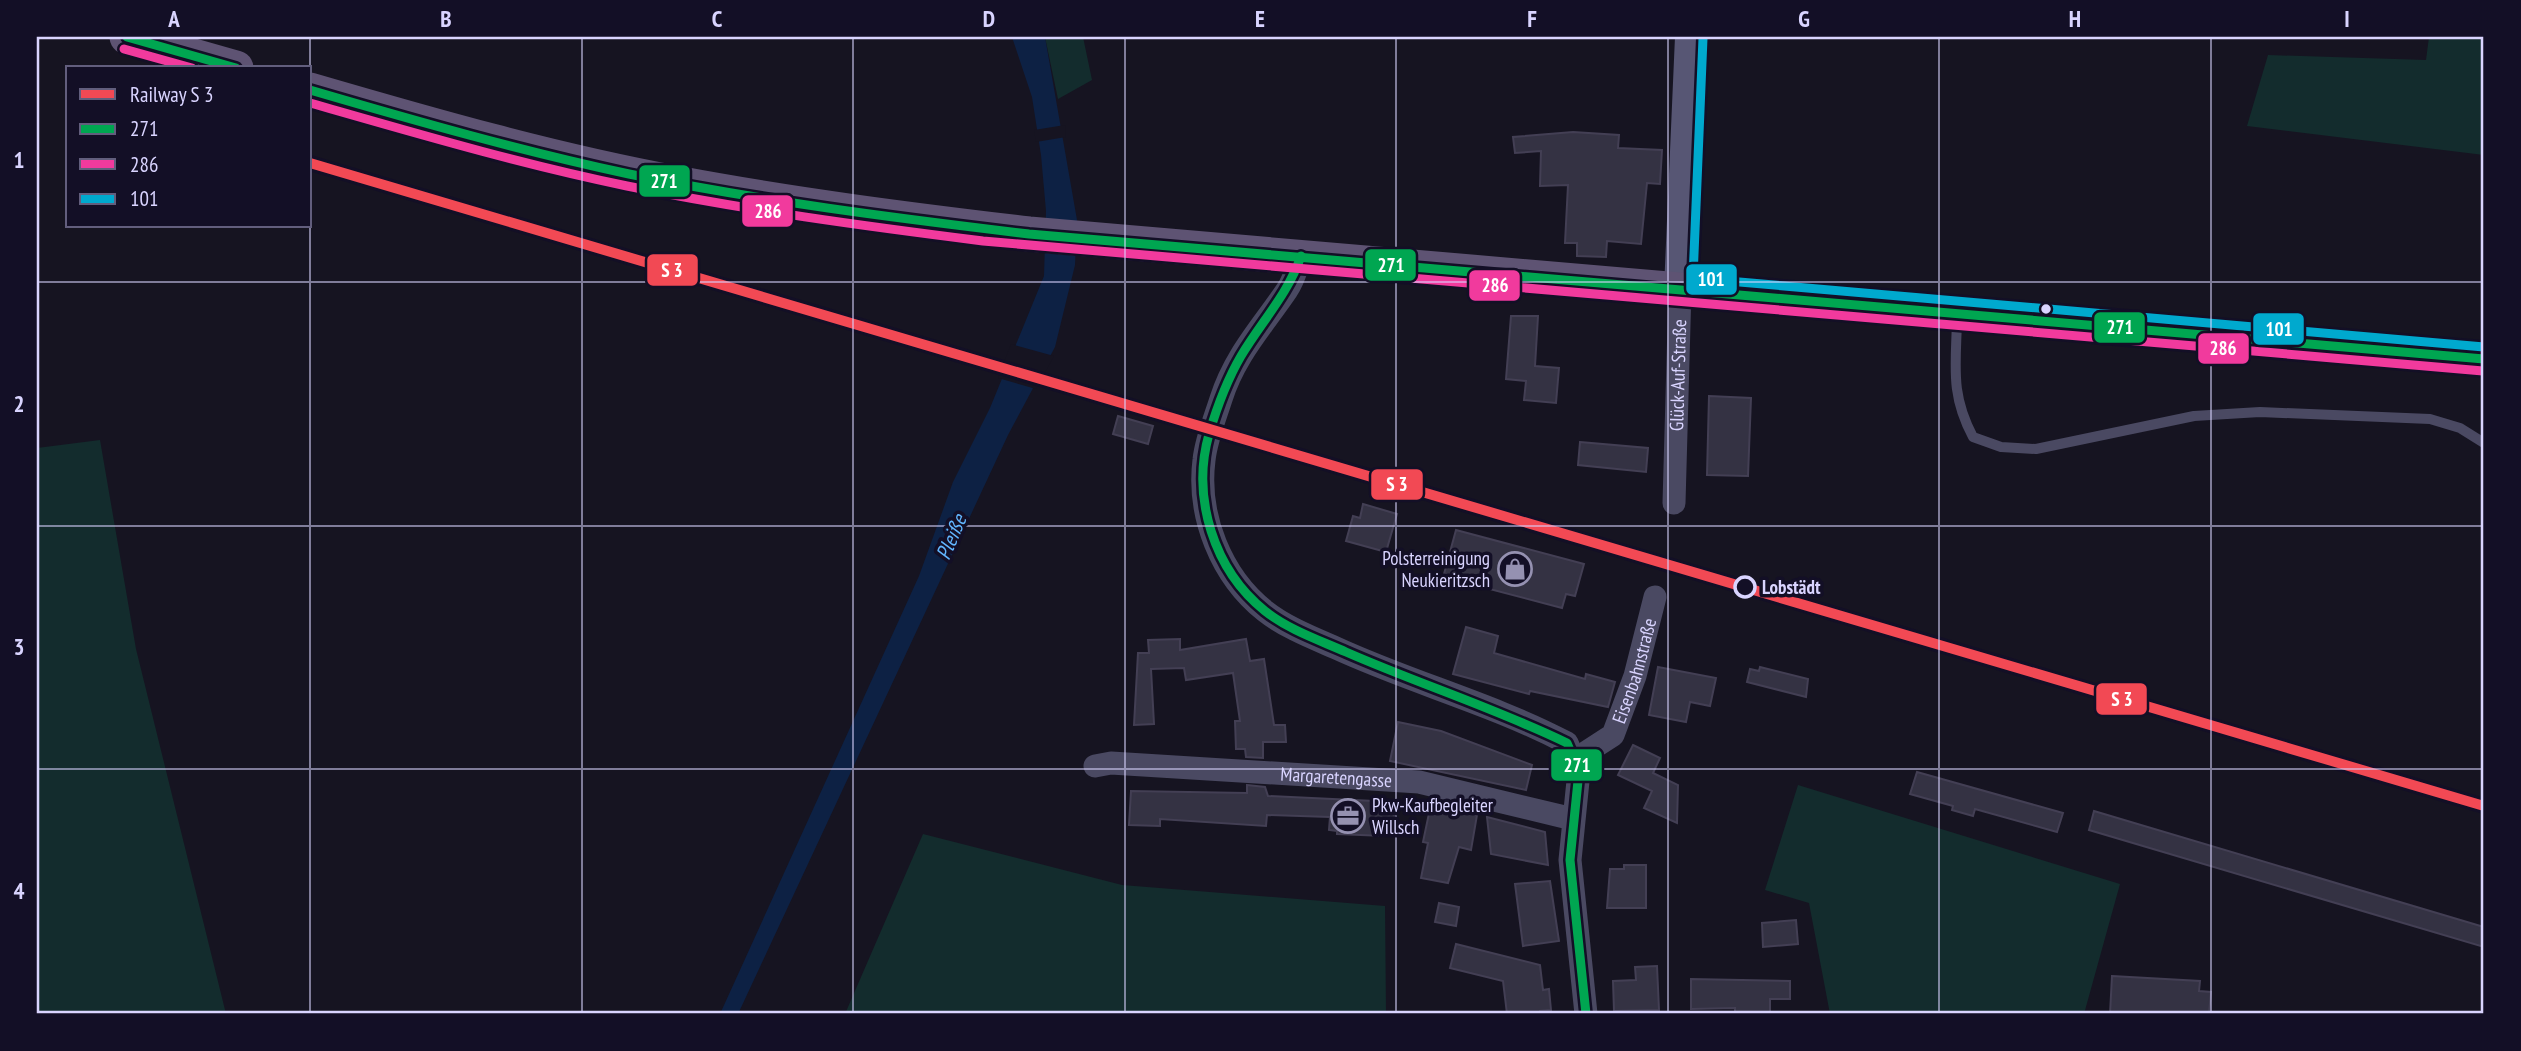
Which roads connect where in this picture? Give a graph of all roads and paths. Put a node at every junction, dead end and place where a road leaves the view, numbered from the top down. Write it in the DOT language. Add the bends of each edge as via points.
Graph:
graph roads {
  1 [pos="127,37"];
  2 [pos="1691,37"];
  3 [pos="229,66"];
  4 [pos="312,91"];
  5 [pos="1301,256"];
  6 [pos="1680,289"];
  7 [pos="1958,312"];
  8 [pos="2484,359"];
  9 [pos="2484,443"];
  10 [pos="1674,503"];
  11 [pos="1655,597"];
  12 [pos="1576,759"];
  13 [pos="1095,766"];
  14 [pos="1573,819"];
  15 [pos="1586,1014"];
  1 -- 3 [label="main road"];
  2 -- 6 [label="main road, Glück-Auf-Straße"];
  4 -- 5 [label="main road" via="457,132 673,183 846,213 1029,234"];
  5 -- 6 [label="main road"];
  5 -- 12 [label="street" via="1288,288 1232,368 1204,458 1203,491 1217,549 1238,584 1266,612 1368,663 1548,733 1567,743"];
  6 -- 7 [label="main road"];
  6 -- 10 [label="street, Glück-Auf-Straße"];
  7 -- 8 [label="main road"];
  7 -- 9 [label="lane" via="1955,377 1960,412 1973,437 2001,447 2036,449 2194,416 2260,412 2430,419 2460,428"];
  11 -- 12 [label="street, Eisenbahnstraße" via="1635,676 1613,735"];
  12 -- 14 [label="street" via="1579,771"];
  13 -- 14 [label="street, Margaretengasse" via="1111,763 1336,779 1384,778 1419,782"];
  14 -- 15 [label="street" via="1570,860"];
}
